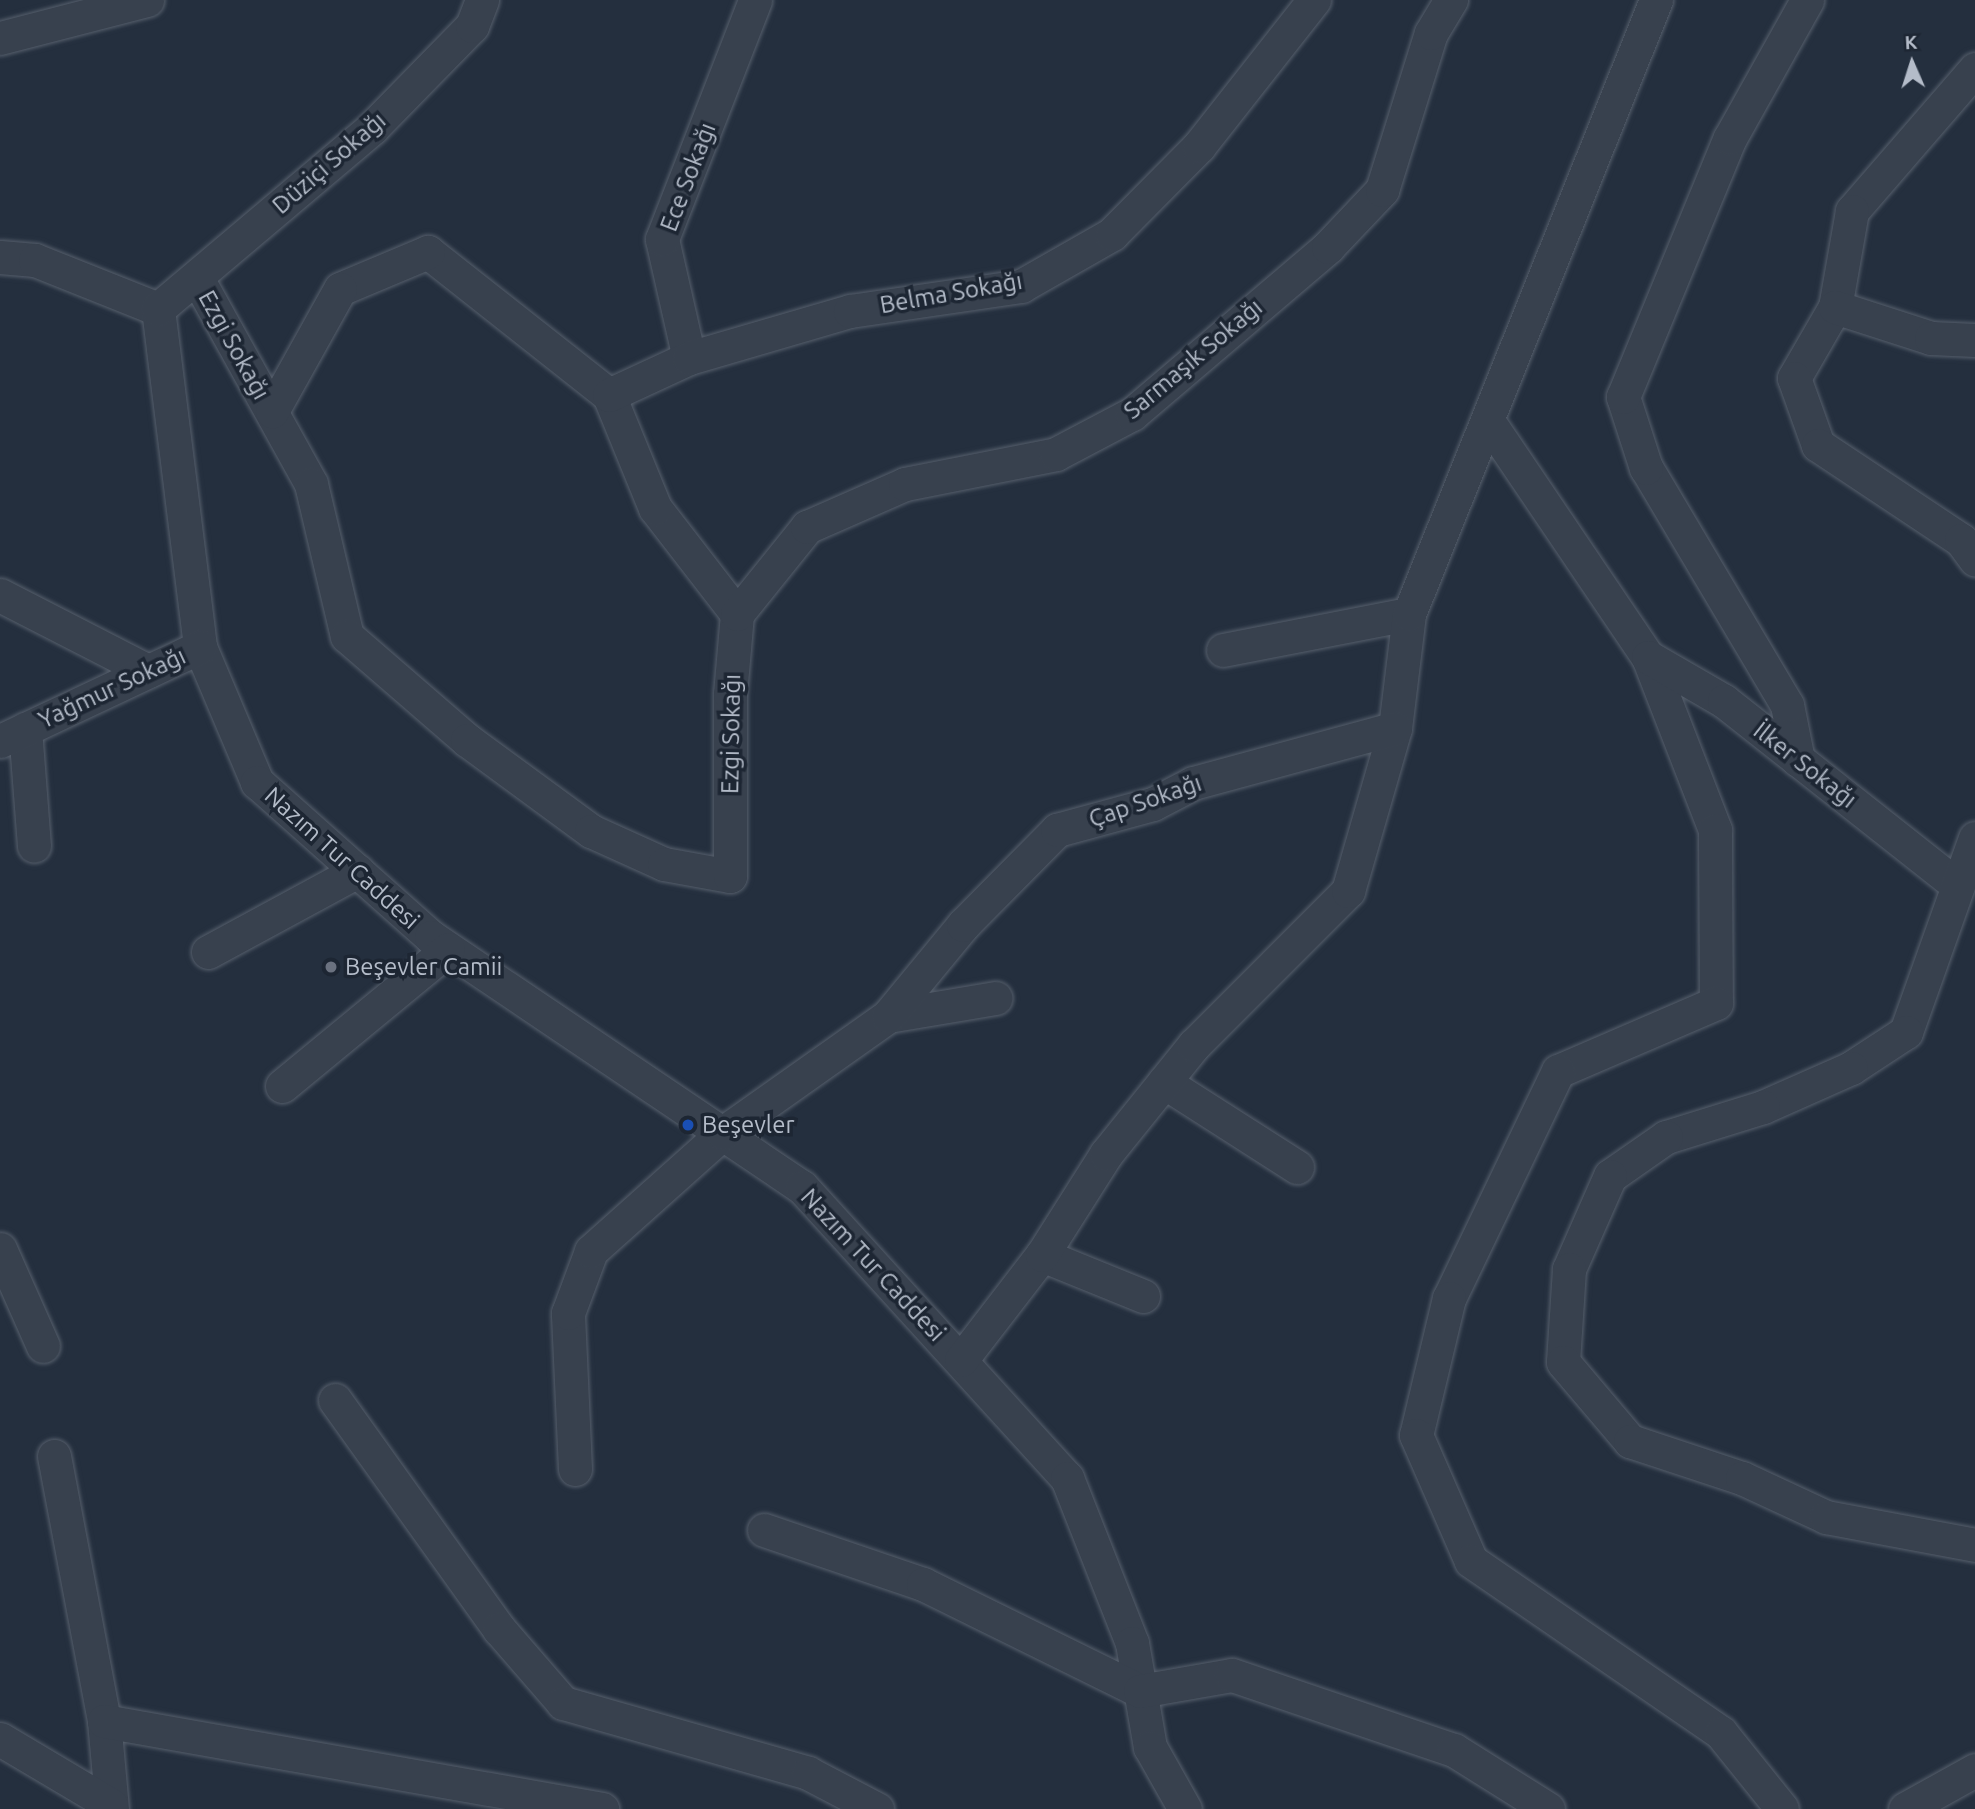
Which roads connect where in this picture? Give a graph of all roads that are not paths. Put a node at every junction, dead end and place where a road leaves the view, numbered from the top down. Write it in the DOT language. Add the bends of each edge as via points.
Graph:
graph roads {
  1 [pos="147,0"];
  2 [pos="482,0"];
  3 [pos="755,0"];
  4 [pos="1314,0"];
  5 [pos="1451,0"];
  6 [pos="1656,0"];
  7 [pos="1807,0"];
  8 [pos="0,38"];
  9 [pos="1975,69"];
  10 [pos="0,257"];
  11 [pos="197,278"];
  12 [pos="1835,307"];
  13 [pos="158,309"];
  14 [pos="1975,340"];
  15 [pos="689,358"];
  16 [pos="609,395"];
  17 [pos="272,411"];
  18 [pos="1488,421"];
  19 [pos="1975,559"];
  20 [pos="0,595"];
  21 [pos="737,614"];
  22 [pos="1409,614"];
  23 [pos="200,647"];
  24 [pos="1223,650"];
  25 [pos="1648,657"];
  26 [pos="148,671"];
  27 [pos="1395,728"];
  28 [pos="12,735"];
  29 [pos="1798,760"];
  30 [pos="1975,838"];
  31 [pos="34,846"];
  32 [pos="357,871"];
  33 [pos="1956,884"];
  34 [pos="448,949"];
  35 [pos="208,952"];
  36 [pos="995,998"];
  37 [pos="888,1016"];
  38 [pos="1164,1082"];
  39 [pos="282,1086"];
  40 [pos="723,1133"];
  41 [pos="1297,1167"];
  42 [pos="0,1250"];
  43 [pos="1042,1255"];
  44 [pos="1143,1296"];
  45 [pos="43,1346"];
  46 [pos="961,1360"];
  47 [pos="335,1399"];
  48 [pos="54,1456"];
  49 [pos="575,1469"];
  50 [pos="764,1530"];
  51 [pos="1975,1545"];
  52 [pos="1140,1690"];
  53 [pos="104,1721"];
  54 [pos="0,1739"];
  55 [pos="1975,1770"];
  56 [pos="112,1807"];
  57 [pos="602,1809"];
  58 [pos="877,1809"];
  59 [pos="1185,1809"];
  60 [pos="1548,1809"];
  61 [pos="1782,1809"];
  62 [pos="1905,1809"];
  1 -- 8 [label="street"];
  2 -- 11 [label="street, Düziçi Sokağı" via="472,26 372,128"];
  3 -- 15 [label="street, Ece Sokağı" via="662,239"];
  4 -- 15 [label="street, Belma Sokağı" via="1199,146 1112,234 1032,280 850,311"];
  5 -- 21 [label="street, Sarmaşık Sokağı" via="1431,33 1382,190 1328,247 1132,414 1056,454 905,484 807,527"];
  6 -- 18 [label="street"];
  7 -- 29 [label="street" via="1730,138 1623,397 1646,468 1787,705"];
  9 -- 12 [label="street" via="1852,211"];
  10 -- 13 [label="street" via="35,260"];
  11 -- 13 [label="street, Düziçi Sokağı"];
  11 -- 17 [label="street, Ezgi Sokağı"];
  12 -- 14 [label="street" via="1931,338"];
  12 -- 19 [label="street" via="1794,379 1818,445 1961,540"];
  13 -- 23 [label="street, Nazım Tur Caddesi"];
  15 -- 16 [label="street, Belma Sokağı"];
  16 -- 17 [label="street, Ezgi Sokağı" via="428,252 340,289"];
  16 -- 21 [label="street, Ezgi Sokağı" via="655,508"];
  17 -- 21 [label="street, Ezgi Sokağı" via="311,484 347,636 467,740 591,831 664,864 730,876 730,694"];
  18 -- 22 [label="street"];
  18 -- 25 [label="street"];
  20 -- 26 [label="street"];
  22 -- 24 [label="street"];
  22 -- 27 [label="street"];
  23 -- 26 [label="street, Yağmur Sokağı"];
  23 -- 32 [label="street, Nazım Tur Caddesi" via="257,782"];
  25 -- 29 [label="street, İlker Sokağı" via="1724,701"];
  25 -- 61 [label="street" via="1714,830 1716,1003 1558,1071 1449,1298 1416,1435 1471,1561 1721,1733"];
  26 -- 28 [label="street, Yağmur Sokağı"];
  27 -- 37 [label="street, Çap Sokağı" via="1193,783 1153,804 1057,830 963,925"];
  27 -- 38 [label="street" via="1348,891"];
  28 -- 31 [label="street, Yağmur Sokağı"];
  29 -- 33 [label="street, İlker Sokağı"];
  30 -- 33 [label="street"];
  32 -- 34 [label="street, Nazım Tur Caddesi"];
  32 -- 35 [label="street"];
  33 -- 51 [label="street" via="1906,1032 1826,1079 1666,1137 1610,1176 1569,1269 1563,1362 1630,1441 1742,1478 1826,1517"];
  34 -- 39 [label="street"];
  34 -- 40 [label="street, Nazım Tur Caddesi"];
  36 -- 37 [label="street, Çap Sokağı"];
  37 -- 40 [label="street, Çap Sokağı"];
  38 -- 41 [label="street"];
  38 -- 43 [label="street" via="1106,1154"];
  40 -- 46 [label="street, Nazım Tur Caddesi" via="802,1187"];
  40 -- 49 [label="street, Çap Sokağı" via="591,1251 568,1313"];
  42 -- 45 [label="street"];
  43 -- 44 [label="street"];
  43 -- 46 [label="street"];
  46 -- 52 [label="street, Nazım Tur Caddesi" via="1067,1478 1132,1643"];
  47 -- 58 [label="street" via="499,1629 563,1703 808,1773"];
  48 -- 53 [label="street"];
  50 -- 52 [label="street" via="923,1584"];
  52 -- 59 [label="street, Nazım Tur Caddesi" via="1150,1746"];
  52 -- 60 [label="street" via="1232,1675 1454,1750"];
  53 -- 56 [label="street"];
  53 -- 57 [label="street"];
  54 -- 56 [label="street"];
  55 -- 62 [label="street"];
}
